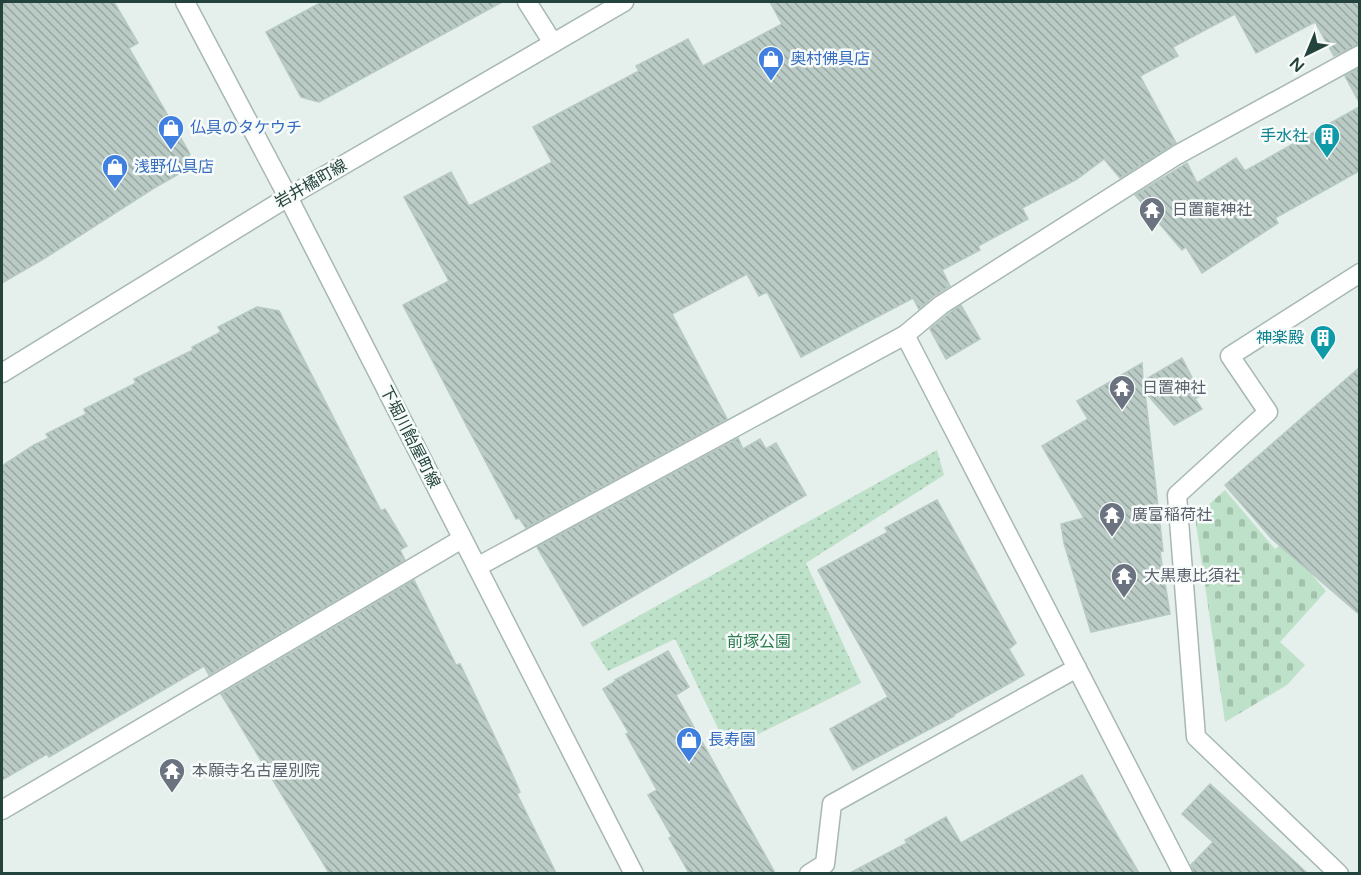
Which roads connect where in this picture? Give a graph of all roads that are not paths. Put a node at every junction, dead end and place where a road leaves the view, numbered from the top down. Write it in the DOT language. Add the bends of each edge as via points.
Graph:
graph roads {
  1 [pos="185,2"];
  2 [pos="527,2"];
  3 [pos="624,2"];
  4 [pos="553,43"];
  5 [pos="1359,55"];
  6 [pos="288,197"];
  7 [pos="1359,273"];
  8 [pos="905,335"];
  9 [pos="2,373"];
  10 [pos="462,540"];
  11 [pos="477,567"];
  12 [pos="1077,668"];
  13 [pos="2,810"];
  14 [pos="634,873"];
  15 [pos="808,873"];
  16 [pos="1183,873"];
  17 [pos="1339,873"];
  1 -- 6 [label="street, 下堀川飴屋町線"];
  2 -- 4 [label="street"];
  3 -- 4 [label="street, 岩井橘町線"];
  4 -- 6 [label="street, 岩井橘町線"];
  5 -- 8 [label="street" via="1177,155 941,305"];
  6 -- 9 [label="street, 岩井橘町線"];
  6 -- 10 [label="street, 下堀川飴屋町線"];
  7 -- 17 [label="street" via="1230,356 1268,412 1177,495 1196,738"];
  8 -- 11 [label="street"];
  8 -- 12 [label="street"];
  10 -- 11 [label="street, 下堀川飴屋町線"];
  10 -- 13 [label="street"];
  11 -- 14 [label="street, 下堀川飴屋町線"];
  12 -- 15 [label="street" via="832,804 825,864"];
  12 -- 16 [label="street"];
}
